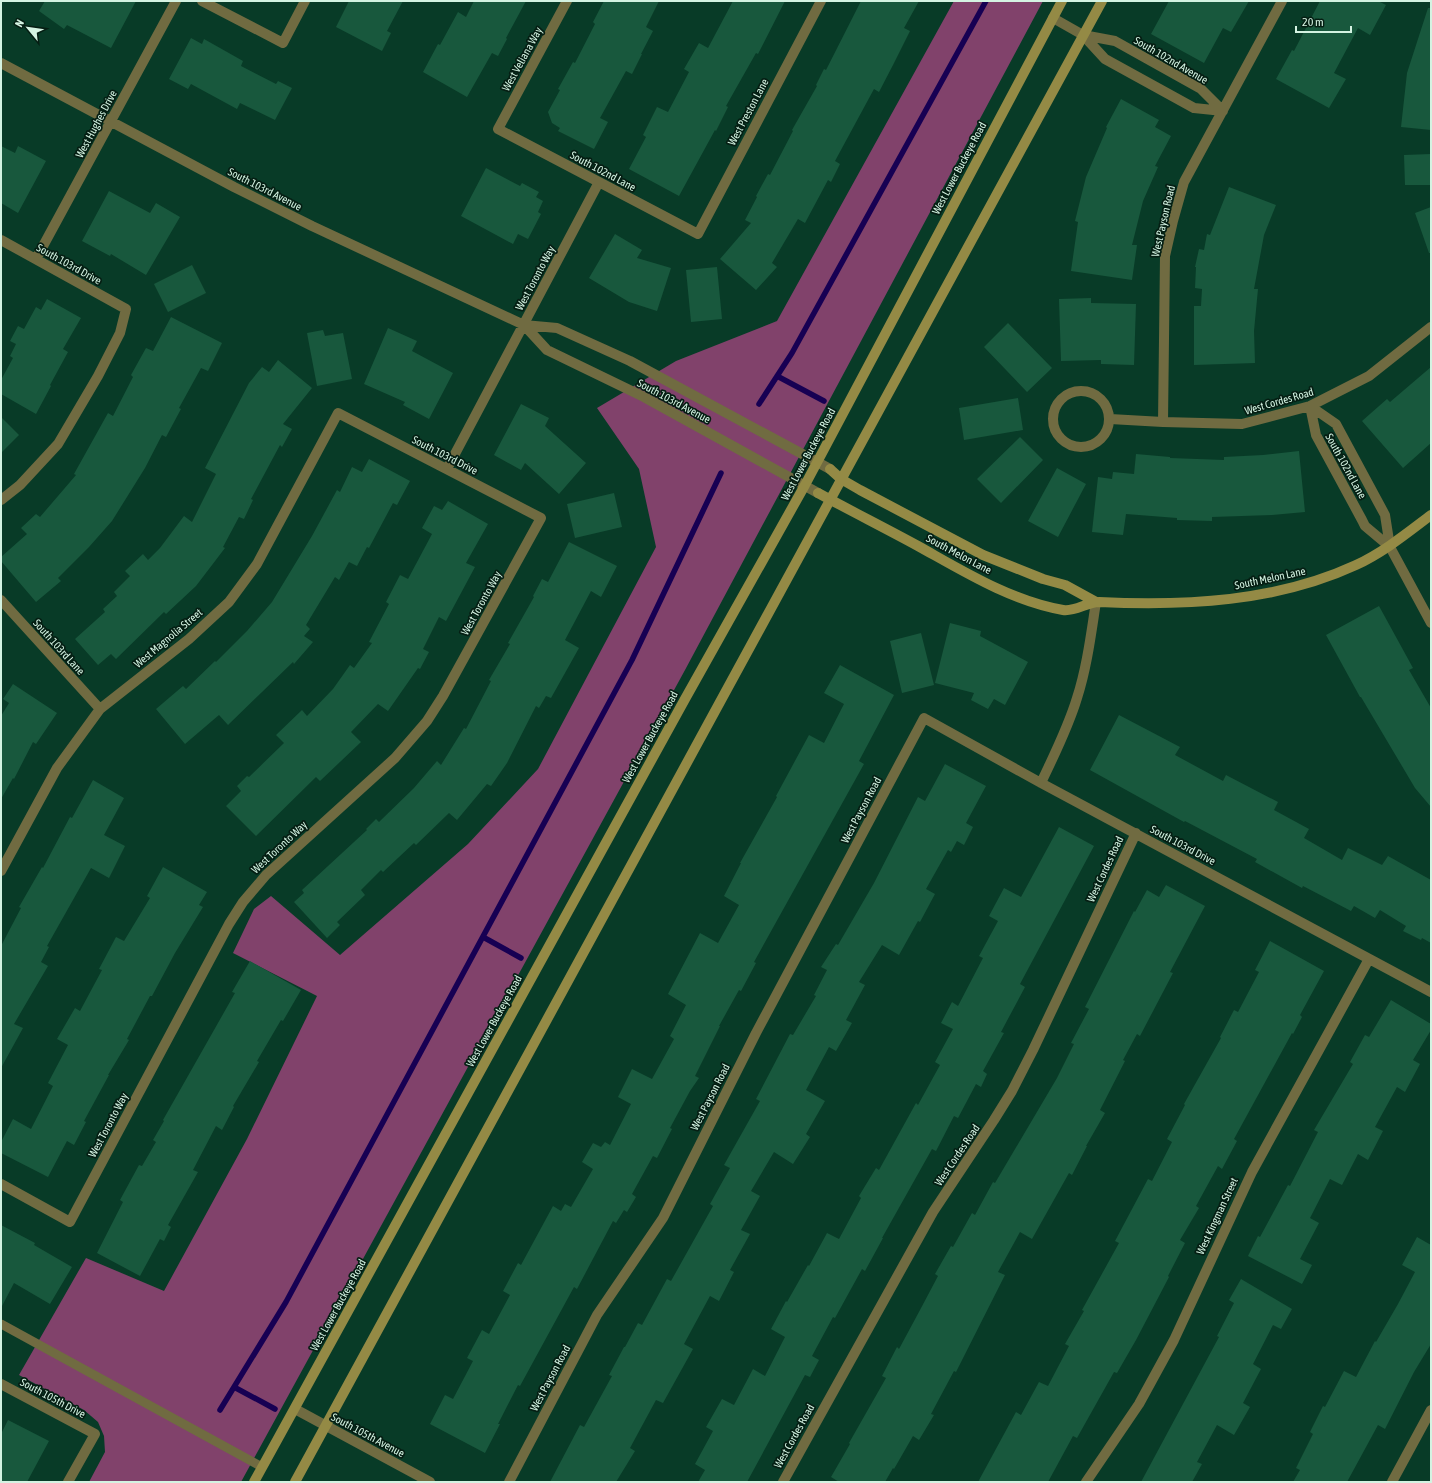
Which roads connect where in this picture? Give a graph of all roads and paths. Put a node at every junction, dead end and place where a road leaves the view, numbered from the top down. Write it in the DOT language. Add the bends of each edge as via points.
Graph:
graph roads {
  1 [pos="176,1"];
  2 [pos="202,1"];
  3 [pos="305,1"];
  4 [pos="567,1"];
  5 [pos="821,1"];
  6 [pos="1062,1"];
  7 [pos="1102,1"];
  8 [pos="1282,1"];
  9 [pos="1053,18"];
  10 [pos="1083,35"];
  11 [pos="1,63"];
  12 [pos="1223,110"];
  13 [pos="111,122"];
  14 [pos="498,129"];
  15 [pos="599,182"];
  16 [pos="698,234"];
  17 [pos="1,240"];
  18 [pos="36,259"];
  19 [pos="524,325"];
  20 [pos="1431,327"];
  21 [pos="1310,406"];
  22 [pos="338,413"];
  23 [pos="1110,419"];
  24 [pos="1163,422"];
  25 [pos="817,462"];
  26 [pos="447,469"];
  27 [pos="830,469"];
  28 [pos="841,479"];
  29 [pos="805,486"];
  30 [pos="818,493"];
  31 [pos="1,500"];
  32 [pos="831,500"];
  33 [pos="1431,515"];
  34 [pos="541,518"];
  35 [pos="1390,547"];
  36 [pos="1,600"];
  37 [pos="1096,602"];
  38 [pos="1431,623"];
  39 [pos="100,709"];
  40 [pos="924,718"];
  41 [pos="1041,783"];
  42 [pos="1136,833"];
  43 [pos="1,871"];
  44 [pos="1370,959"];
  45 [pos="1431,992"];
  46 [pos="1,1184"];
  47 [pos="1,1324"];
  48 [pos="1,1384"];
  49 [pos="295,1409"];
  50 [pos="1431,1410"];
  51 [pos="326,1426"];
  52 [pos="262,1467"];
  53 [pos="68,1482"];
  54 [pos="254,1482"];
  55 [pos="295,1482"];
  56 [pos="430,1482"];
  57 [pos="509,1482"];
  58 [pos="782,1482"];
  59 [pos="1086,1482"];
  60 [pos="1392,1482"];
  1 -- 13 [label="street, West Hughes Drive"];
  2 -- 3 [label="street" via="283,43"];
  4 -- 14 [label="street, West Veliana Way"];
  5 -- 16 [label="street, West Preston Lane"];
  6 -- 9 [label="main road, West Lower Buckeye Road"];
  7 -- 10 [label="main road"];
  8 -- 12 [label="street, West Payson Road"];
  9 -- 10 [label="street, South 102nd Avenue"];
  9 -- 25 [label="main road, West Lower Buckeye Road"];
  10 -- 12 [label="street, South 102nd Avenue" via="1119,43 1201,89"];
  10 -- 12 [label="street, South 102nd Avenue" via="1105,59 1194,108"];
  10 -- 28 [label="main road"];
  11 -- 13 [label="street, South 103rd Avenue"];
  12 -- 24 [label="street, West Payson Road" via="1184,182 1165,256"];
  13 -- 18 [label="street, West Hughes Drive"];
  13 -- 19 [label="street, South 103rd Avenue" via="234,187"];
  14 -- 15 [label="street, South 102nd Lane"];
  15 -- 16 [label="street, South 102nd Lane"];
  15 -- 19 [label="street, West Toronto Way"];
  17 -- 18 [label="street, South 103rd Drive"];
  18 -- 31 [label="street, South 103rd Drive" via="126,309 120,333 58,444 20,485"];
  19 -- 25 [label="street, South 103rd Avenue" via="557,328 630,361"];
  19 -- 26 [label="street, West Toronto Way"];
  19 -- 29 [label="street, South 103rd Avenue" via="547,350 644,397"];
  20 -- 21 [label="street, West Cordes Road" via="1369,376"];
  21 -- 24 [label="street, West Cordes Road" via="1242,424"];
  21 -- 35 [label="street, South 102nd Lane" via="1316,435 1362,520"];
  21 -- 35 [label="street, South 102nd Lane" via="1336,424 1385,515"];
  22 -- 26 [label="street, South 103rd Drive"];
  22 -- 39 [label="street, West Magnolia Street" via="257,564 228,602 189,639"];
  23 -- 23 [label="street" via="1108,409 1096,394 1078,390 1060,399 1053,417 1054,426 1061,438 1081,447 1098,442 1108,428"];
  23 -- 24 [label="street, West Cordes Road"];
  25 -- 27 [label="street, South 103rd Avenue"];
  25 -- 29 [label="main road, West Lower Buckeye Road"];
  26 -- 34 [label="street, South 103rd Drive"];
  27 -- 28 [label="main road, South Melon Lane"];
  28 -- 32 [label="main road"];
  28 -- 37 [label="main road, South Melon Lane" via="983,555 1043,579 1066,585"];
  29 -- 30 [label="street, South 103rd Avenue"];
  29 -- 49 [label="main road, West Lower Buckeye Road" via="685,699"];
  30 -- 32 [label="main road, South Melon Lane"];
  32 -- 37 [label="main road, South Melon Lane" via="964,572 1015,595 1066,610"];
  32 -- 51 [label="main road"];
  33 -- 35 [label="main road, South Melon Lane"];
  34 -- 46 [label="street, West Toronto Way" via="427,721 395,758 266,875 243,902 70,1222"];
  35 -- 37 [label="main road, South Melon Lane" via="1358,564 1318,580 1244,598 1165,604"];
  35 -- 38 [label="street, South 102nd Lane"];
  36 -- 39 [label="street, South 103rd Lane"];
  37 -- 41 [label="street" via="1084,673 1077,698 1066,730"];
  39 -- 43 [label="street, West Magnolia Street" via="57,768"];
  40 -- 41 [label="street, South 103rd Drive"];
  40 -- 57 [label="street, West Payson Road" via="756,1033 663,1218 597,1315"];
  41 -- 42 [label="street, South 103rd Drive"];
  42 -- 44 [label="street, South 103rd Drive"];
  42 -- 58 [label="street, West Cordes Road" via="1012,1091 933,1212"];
  44 -- 45 [label="street, South 103rd Drive"];
  44 -- 59 [label="street, West Kingman Street" via="1252,1172 1174,1340 1142,1398"];
  47 -- 52 [label="lane"];
  48 -- 53 [label="street, South 105th Drive" via="94,1434"];
  49 -- 51 [label="street, South 105th Avenue"];
  49 -- 52 [label="main road, West Lower Buckeye Road"];
  50 -- 60 [label="street"];
  51 -- 55 [label="main road"];
  51 -- 56 [label="street, South 105th Avenue"];
  52 -- 54 [label="main road, West Lower Buckeye Road"];
}
